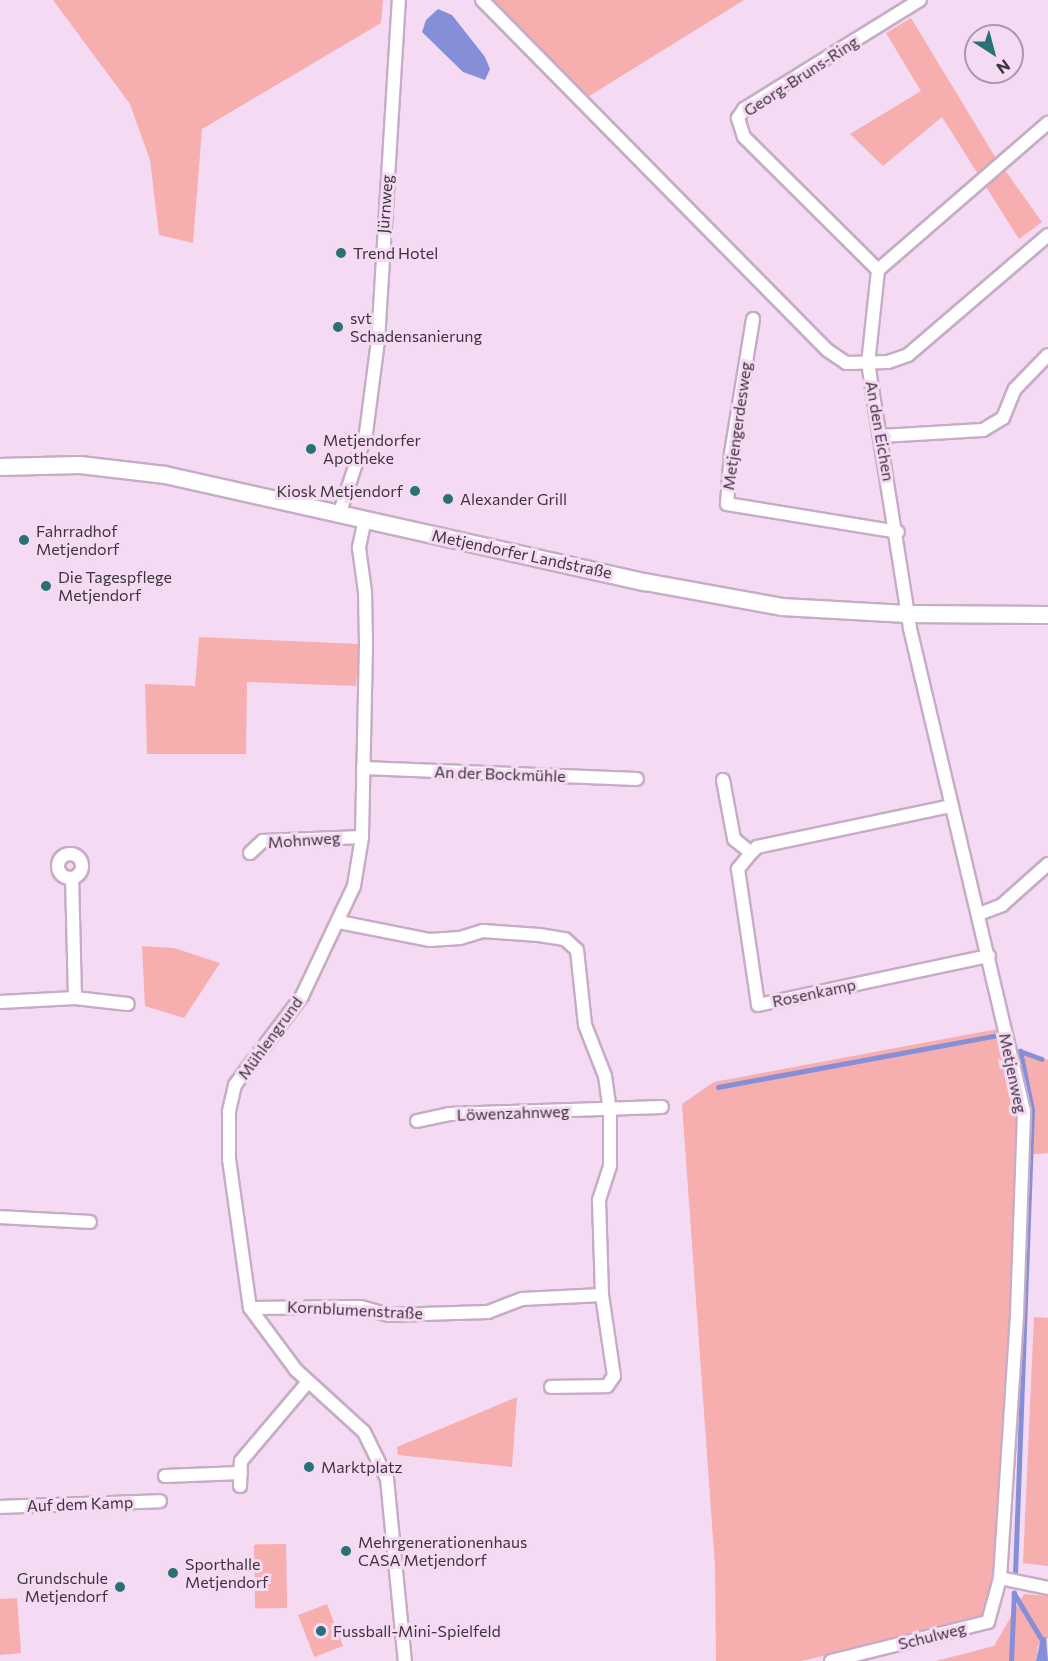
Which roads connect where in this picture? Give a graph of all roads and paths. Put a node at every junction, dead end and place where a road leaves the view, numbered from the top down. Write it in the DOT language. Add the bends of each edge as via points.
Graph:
graph roads {
  1 [pos="399,0"];
  2 [pos="482,0"];
  3 [pos="920,0"];
  4 [pos="1048,123"];
  5 [pos="1048,235"];
  6 [pos="878,270"];
  7 [pos="753,319"];
  8 [pos="1048,355"];
  9 [pos="868,364"];
  10 [pos="881,436"];
  11 [pos="0,467"];
  12 [pos="340,512"];
  13 [pos="365,519"];
  14 [pos="898,532"];
  15 [pos="907,614"];
  16 [pos="1048,615"];
  17 [pos="363,768"];
  18 [pos="637,779"];
  19 [pos="723,780"];
  20 [pos="951,806"];
  21 [pos="362,837"];
  22 [pos="250,853"];
  23 [pos="751,853"];
  24 [pos="1048,864"];
  25 [pos="72,878"];
  26 [pos="979,914"];
  27 [pos="339,922"];
  28 [pos="989,956"];
  29 [pos="75,998"];
  30 [pos="0,1002"];
  31 [pos="128,1004"];
  32 [pos="662,1107"];
  33 [pos="610,1110"];
  34 [pos="417,1121"];
  35 [pos="0,1217"];
  36 [pos="90,1222"];
  37 [pos="602,1295"];
  38 [pos="250,1308"];
  39 [pos="308,1382"];
  40 [pos="551,1387"];
  41 [pos="165,1476"];
  42 [pos="160,1501"];
  43 [pos="0,1507"];
  44 [pos="1000,1578"];
  45 [pos="1048,1588"];
  46 [pos="405,1661"];
  47 [pos="831,1661"];
  1 -- 12 [label="street, Jürnweg" via="378,341 366,433"];
  2 -- 9 [label="street" via="827,350 846,363"];
  3 -- 6 [label="street, Georg-Bruns-Ring" via="744,109 738,118 744,137"];
  4 -- 6 [label="street"];
  5 -- 9 [label="street, An den Eichen" via="908,355"];
  6 -- 9 [label="street"];
  7 -- 14 [label="street, Metjengerdesweg" via="734,432 727,504"];
  8 -- 10 [label="street" via="1015,389 1003,418 983,430"];
  9 -- 10 [label="street, An den Eichen"];
  10 -- 14 [label="street, An den Eichen"];
  11 -- 12 [label="main road, Metjendorfer Landstraße" via="80,465 138,470"];
  12 -- 13 [label="main road, Metjendorfer Landstraße"];
  13 -- 15 [label="main road, Metjendorfer Landstraße" via="725,598 808,609"];
  13 -- 17 [label="street, Mühlengrund" via="359,548 365,592"];
  14 -- 15 [label="street, An den Eichen"];
  15 -- 16 [label="main road, Metjendorfer Landstraße"];
  15 -- 20 [label="street, Metjenweg"];
  17 -- 18 [label="street, An der Bockmühle"];
  17 -- 21 [label="street, Mühlengrund"];
  19 -- 23 [label="street" via="734,839"];
  20 -- 23 [label="street" via="758,847"];
  20 -- 26 [label="street, Metjenweg"];
  21 -- 22 [label="street, Mohnweg" via="263,841"];
  21 -- 27 [label="street, Mühlengrund" via="354,886"];
  23 -- 28 [label="street, Rosenkamp" via="738,869 758,1005"];
  24 -- 26 [label="street" via="1002,905"];
  25 -- 29 [label="street"];
  26 -- 28 [label="street, Metjenweg"];
  27 -- 33 [label="street" via="430,940 460,938 483,931 565,939 577,951 585,1025 605,1076"];
  27 -- 38 [label="street, Mühlengrund" via="302,996 245,1069 231,1097 229,1159"];
  28 -- 44 [label="street, Metjenweg" via="1024,1111 1017,1314"];
  29 -- 30 [label="street"];
  29 -- 31 [label="street"];
  32 -- 33 [label="street"];
  33 -- 34 [label="street, Löwenzahnweg" via="448,1114"];
  33 -- 37 [label="street" via="610,1166 599,1200"];
  35 -- 36 [label="street"];
  37 -- 38 [label="street, Kornblumenstraße" via="522,1299 488,1312 389,1314 361,1307"];
  37 -- 40 [label="street" via="614,1376 607,1386"];
  38 -- 39 [label="street"];
  39 -- 41 [label="street" via="241,1461 240,1479"];
  39 -- 46 [label="street" via="364,1432 387,1479"];
  42 -- 43 [label="street, Auf dem Kamp"];
  44 -- 45 [label="street"];
  44 -- 47 [label="street, Schulweg" via="988,1622"];
}
